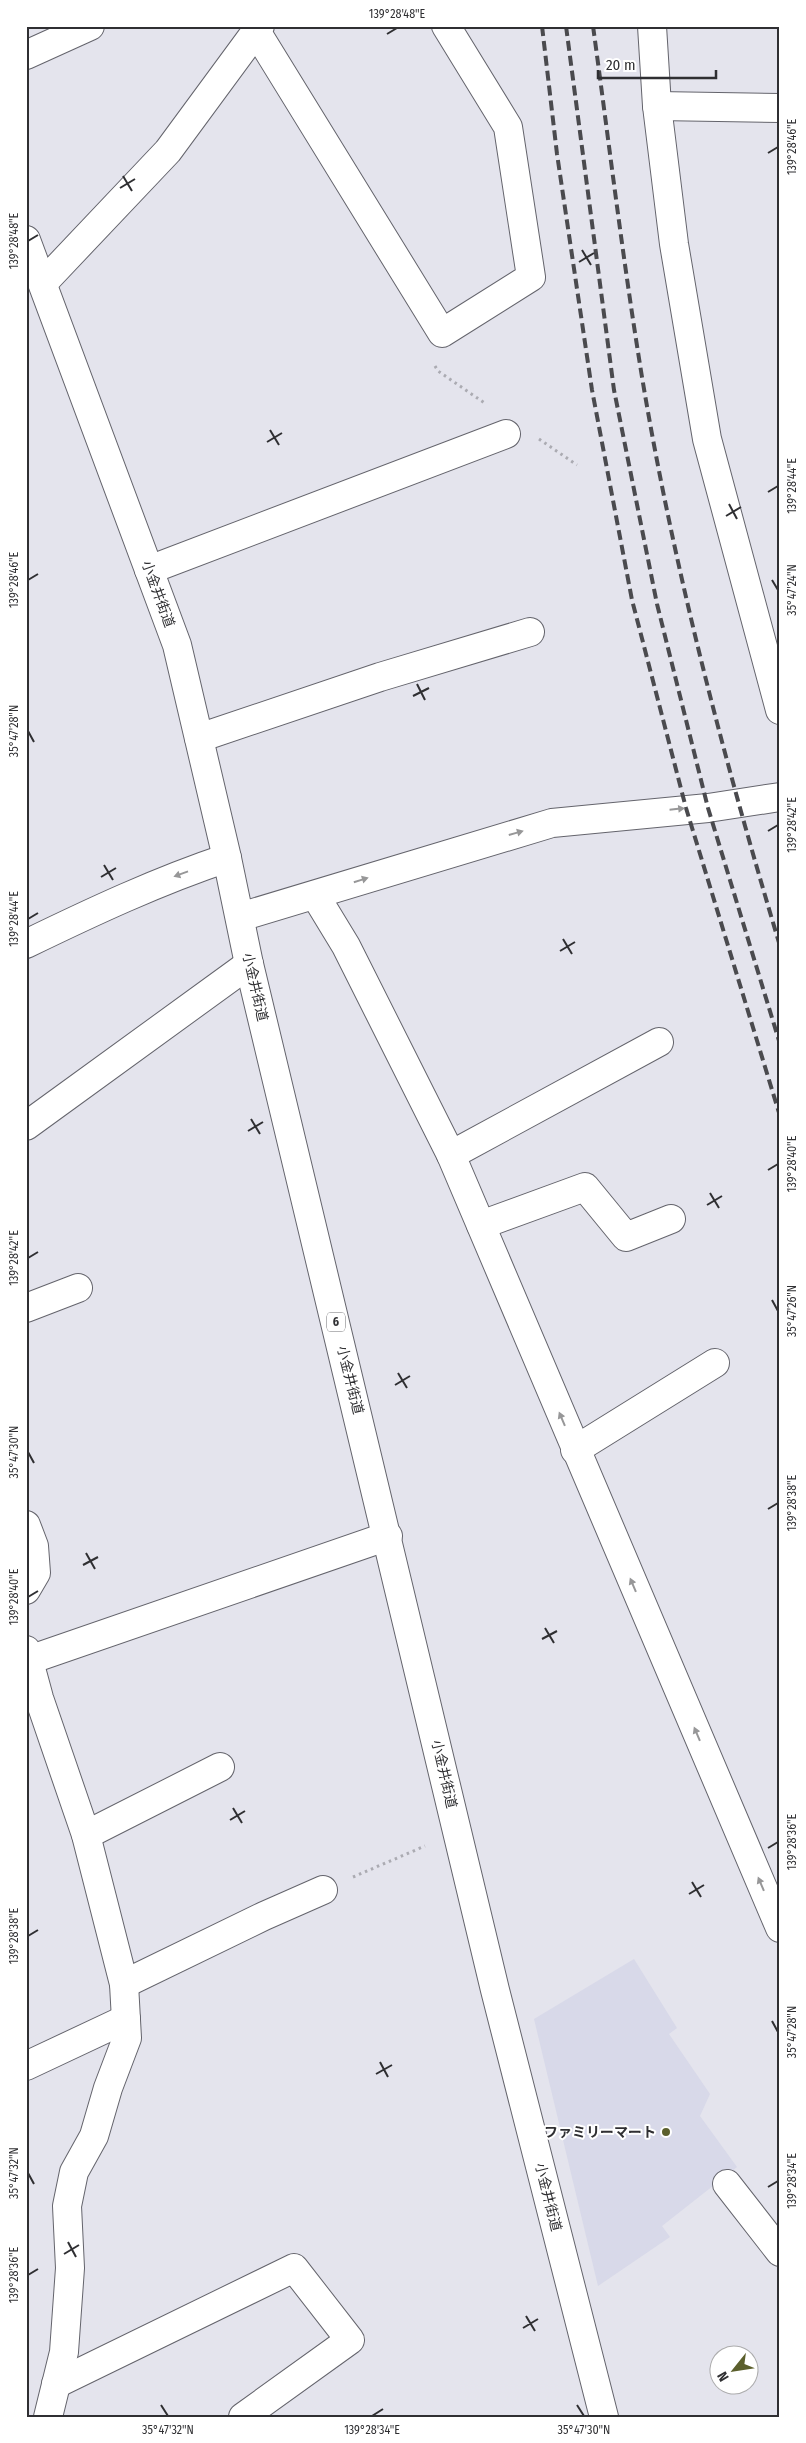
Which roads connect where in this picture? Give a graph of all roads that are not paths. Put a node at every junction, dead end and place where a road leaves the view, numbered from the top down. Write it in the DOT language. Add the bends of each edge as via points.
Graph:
graph roads {
  1 [pos="90,26"];
  2 [pos="446,26"];
  3 [pos="652,26"];
  4 [pos="258,29"];
  5 [pos="26,55"];
  6 [pos="657,106"];
  7 [pos="780,108"];
  8 [pos="26,240"];
  9 [pos="43,282"];
  10 [pos="506,434"];
  11 [pos="149,570"];
  12 [pos="530,632"];
  13 [pos="780,710"];
  14 [pos="199,738"];
  15 [pos="780,797"];
  16 [pos="227,858"];
  17 [pos="315,895"];
  18 [pos="240,917"];
  19 [pos="26,944"];
  20 [pos="249,964"];
  21 [pos="659,1042"];
  22 [pos="26,1126"];
  23 [pos="451,1155"];
  24 [pos="671,1219"];
  25 [pos="481,1225"];
  26 [pos="78,1288"];
  27 [pos="26,1308"];
  28 [pos="715,1363"];
  29 [pos="575,1450"];
  30 [pos="26,1525"];
  31 [pos="388,1536"];
  32 [pos="26,1590"];
  33 [pos="28,1655"];
  34 [pos="33,1702"];
  35 [pos="220,1767"];
  36 [pos="86,1835"];
  37 [pos="323,1890"];
  38 [pos="780,1928"];
  39 [pos="124,1984"];
  40 [pos="126,2019"];
  41 [pos="26,2066"];
  42 [pos="727,2184"];
  43 [pos="780,2252"];
  44 [pos="56,2384"];
  45 [pos="48,2417"];
  46 [pos="243,2417"];
  47 [pos="604,2417"];
  1 -- 5 [label="street"];
  2 -- 4 [label="street" via="508,127 531,277 442,333"];
  3 -- 6 [label="street"];
  4 -- 9 [label="street" via="168,151"];
  6 -- 7 [label="street"];
  6 -- 13 [label="street" via="674,244 706,439"];
  8 -- 9 [label="street, 小金井街道 / 6"];
  9 -- 11 [label="street, 小金井街道 / 6"];
  10 -- 11 [label="street"];
  11 -- 14 [label="street, 小金井街道 / 6" via="177,645"];
  12 -- 14 [label="street" via="380,677"];
  14 -- 16 [label="street, 小金井街道 / 6"];
  17 -- 15 [label="street, one-way" via="552,823 708,808"];
  16 -- 18 [label="street, 小金井街道 / 6"];
  16 -- 19 [label="street, one-way" via="109,904"];
  17 -- 18 [label="street"];
  17 -- 23 [label="street" via="346,946"];
  18 -- 20 [label="street, 小金井街道 / 6"];
  20 -- 22 [label="street"];
  20 -- 31 [label="street, 小金井街道 / 6"];
  21 -- 23 [label="street"];
  23 -- 25 [label="street"];
  24 -- 25 [label="street" via="626,1238 585,1187"];
  29 -- 25 [label="street, one-way"];
  26 -- 27 [label="street"];
  28 -- 29 [label="street"];
  38 -- 29 [label="street, one-way"];
  30 -- 32 [label="street" via="34,1546 36,1573"];
  31 -- 33 [label="street"];
  31 -- 47 [label="street, 小金井街道 / 6" via="495,1990"];
  33 -- 34 [label="street"];
  34 -- 36 [label="street"];
  35 -- 36 [label="street"];
  36 -- 39 [label="street"];
  37 -- 39 [label="street"];
  39 -- 40 [label="street"];
  40 -- 41 [label="street"];
  40 -- 44 [label="street" via="127,2038 94,2136 74,2172 67,2206 70,2268 64,2352"];
  42 -- 43 [label="street"];
  44 -- 45 [label="street"];
  44 -- 46 [label="street" via="294,2268 350,2340"];
}
